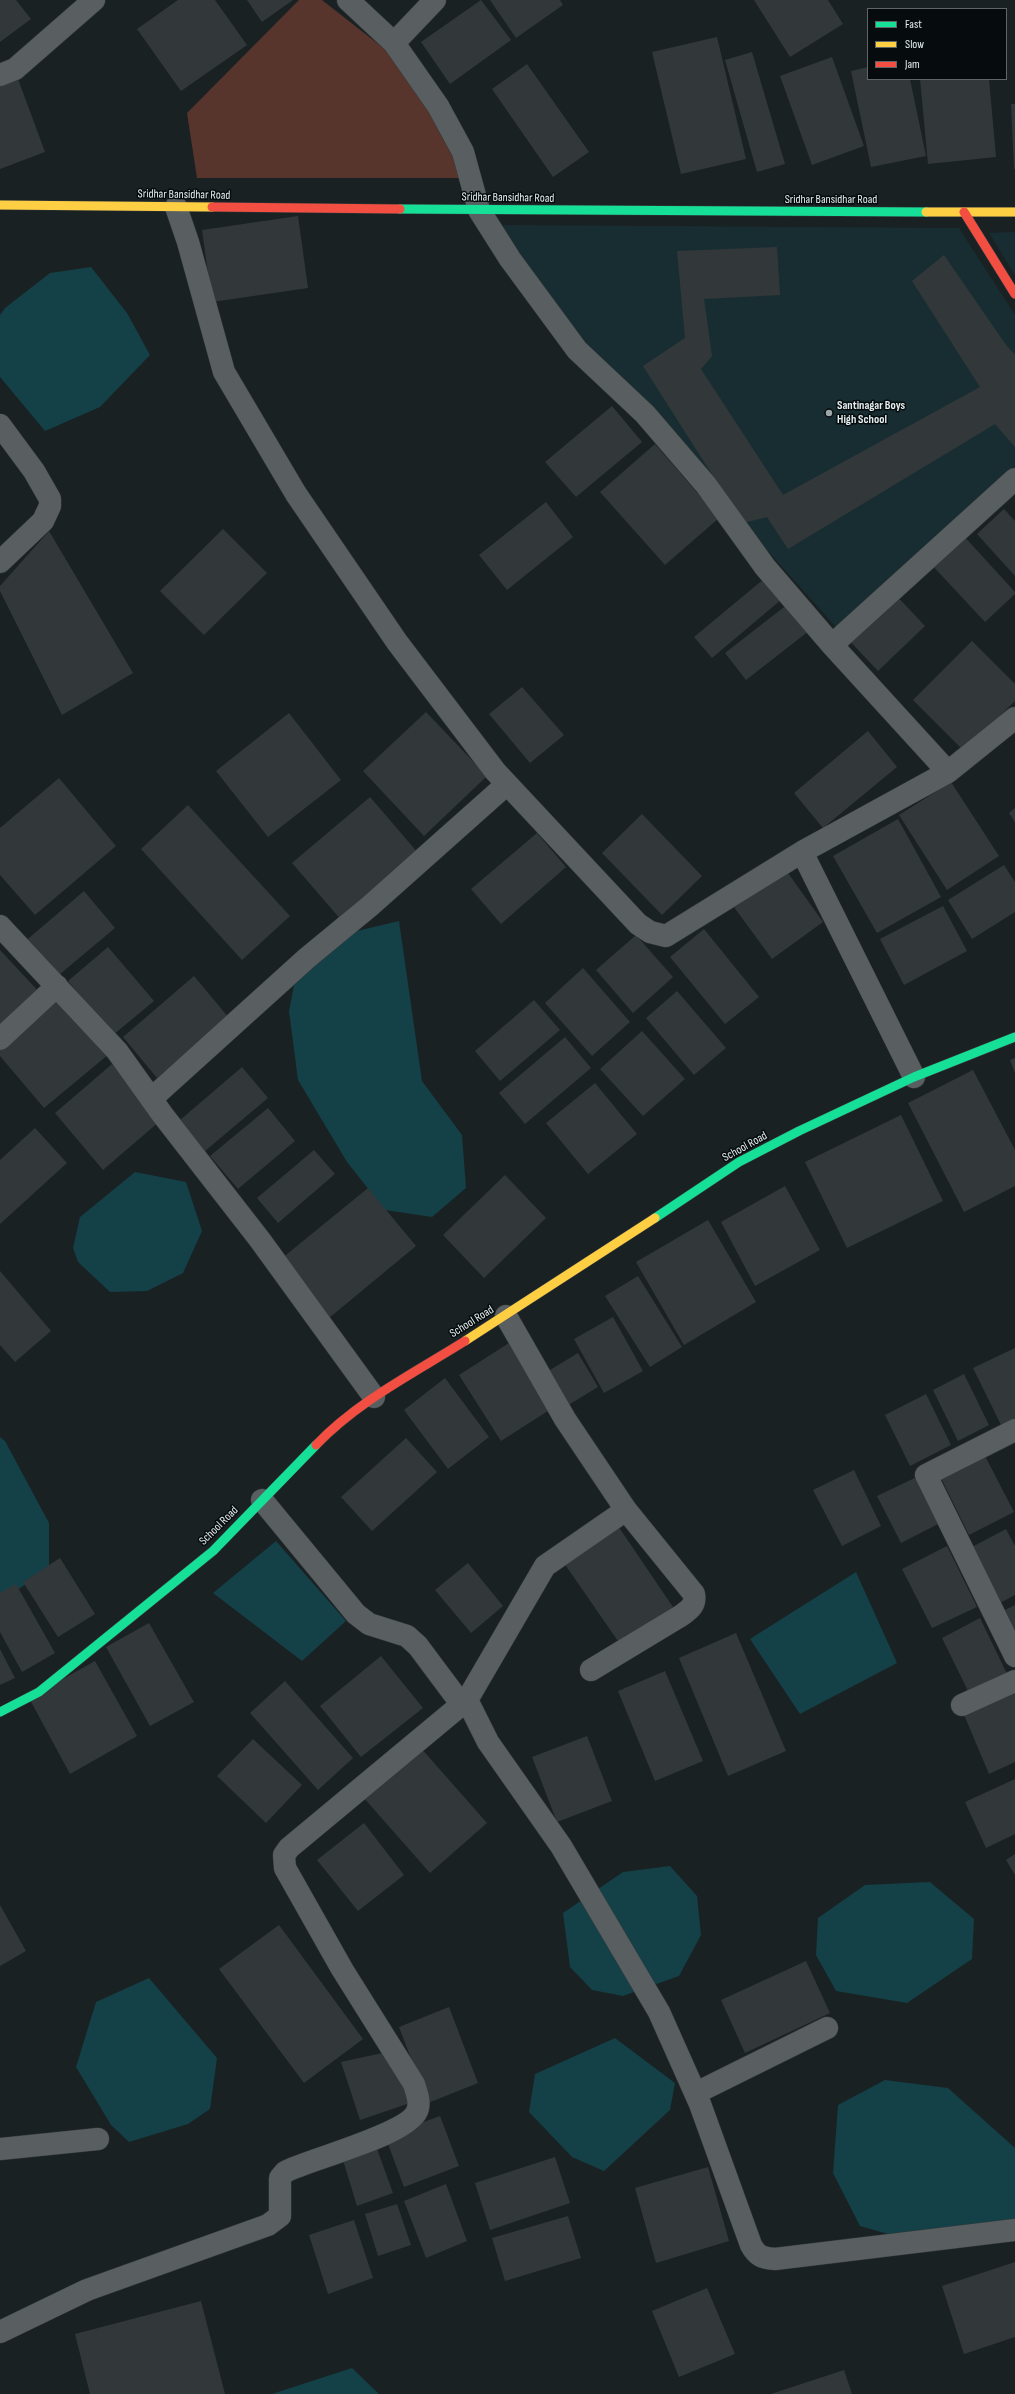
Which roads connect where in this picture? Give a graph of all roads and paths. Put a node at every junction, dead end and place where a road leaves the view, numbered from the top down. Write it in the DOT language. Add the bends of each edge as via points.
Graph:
graph roads {
  1 [pos="94,0"];
  2 [pos="348,0"];
  3 [pos="435,0"];
  4 [pos="394,43"];
  5 [pos="0,75"];
  6 [pos="0,205"];
  7 [pos="176,207"];
  8 [pos="479,210"];
  9 [pos="964,212"];
  10 [pos="1015,212"];
  11 [pos="1015,294"];
  12 [pos="0,425"];
  13 [pos="1015,479"];
  14 [pos="0,562"];
  15 [pos="832,645"];
  16 [pos="1015,718"];
  17 [pos="948,772"];
  18 [pos="507,784"];
  19 [pos="802,852"];
  20 [pos="0,926"];
  21 [pos="57,986"];
  22 [pos="1015,1037"];
  23 [pos="0,1039"];
  24 [pos="914,1077"];
  25 [pos="151,1099"];
  26 [pos="506,1316"];
  27 [pos="374,1397"];
  28 [pos="1015,1430"];
  29 [pos="262,1500"];
  30 [pos="626,1510"];
  31 [pos="1015,1656"];
  32 [pos="591,1670"];
  33 [pos="1015,1681"];
  34 [pos="464,1703"];
  35 [pos="962,1704"];
  36 [pos="0,1712"];
  37 [pos="827,2028"];
  38 [pos="696,2093"];
  39 [pos="98,2139"];
  40 [pos="0,2149"];
  41 [pos="1015,2230"];
  42 [pos="0,2332"];
  1 -- 5 [label="lane" via="14,69"];
  2 -- 4 [label="lane"];
  3 -- 4 [label="lane"];
  4 -- 8 [label="lane" via="438,106 463,152"];
  6 -- 7 [label="street, Sridhar Bansidhar Road"];
  7 -- 8 [label="street, Sridhar Bansidhar Road"];
  7 -- 18 [label="lane" via="224,372 296,494 397,642"];
  8 -- 9 [label="street, Sridhar Bansidhar Road"];
  8 -- 15 [label="lane" via="510,259 578,350 645,414 706,485 765,567"];
  9 -- 10 [label="street, Sridhar Bansidhar Road"];
  9 -- 11 [label="street"];
  12 -- 14 [label="lane" via="34,471 50,499 50,506 42,521"];
  13 -- 15 [label="lane"];
  15 -- 17 [label="lane"];
  16 -- 17 [label="lane"];
  17 -- 19 [label="lane"];
  18 -- 19 [label="lane" via="638,924 650,932 666,936"];
  18 -- 25 [label="lane" via="370,906 307,958"];
  19 -- 24 [label="lane"];
  20 -- 21 [label="lane"];
  21 -- 23 [label="lane"];
  21 -- 25 [label="lane" via="117,1051"];
  22 -- 24 [label="street, School Road"];
  24 -- 26 [label="street, School Road" via="739,1162"];
  25 -- 27 [label="lane" via="260,1240"];
  26 -- 27 [label="street, School Road"];
  26 -- 30 [label="lane" via="565,1419"];
  27 -- 29 [label="street, School Road" via="332,1428"];
  28 -- 31 [label="lane" via="926,1475"];
  29 -- 34 [label="lane" via="356,1614 369,1624 408,1636"];
  29 -- 36 [label="street, School Road" via="213,1550 114,1633 39,1692"];
  30 -- 32 [label="lane" via="689,1586 695,1601 682,1615"];
  30 -- 34 [label="lane" via="545,1566"];
  33 -- 35 [label="lane"];
  34 -- 38 [label="lane" via="488,1742 561,1846 659,2012"];
  34 -- 42 [label="lane" via="295,1843 284,1855 285,1868 342,1969 414,2084 418,2095 418,2108 413,2118 356,2147 285,2172 280,2178 280,2216 268,2225 87,2290"];
  37 -- 38 [label="lane"];
  38 -- 41 [label="lane" via="750,2245 762,2258 775,2259"];
  39 -- 40 [label="lane"];
}
